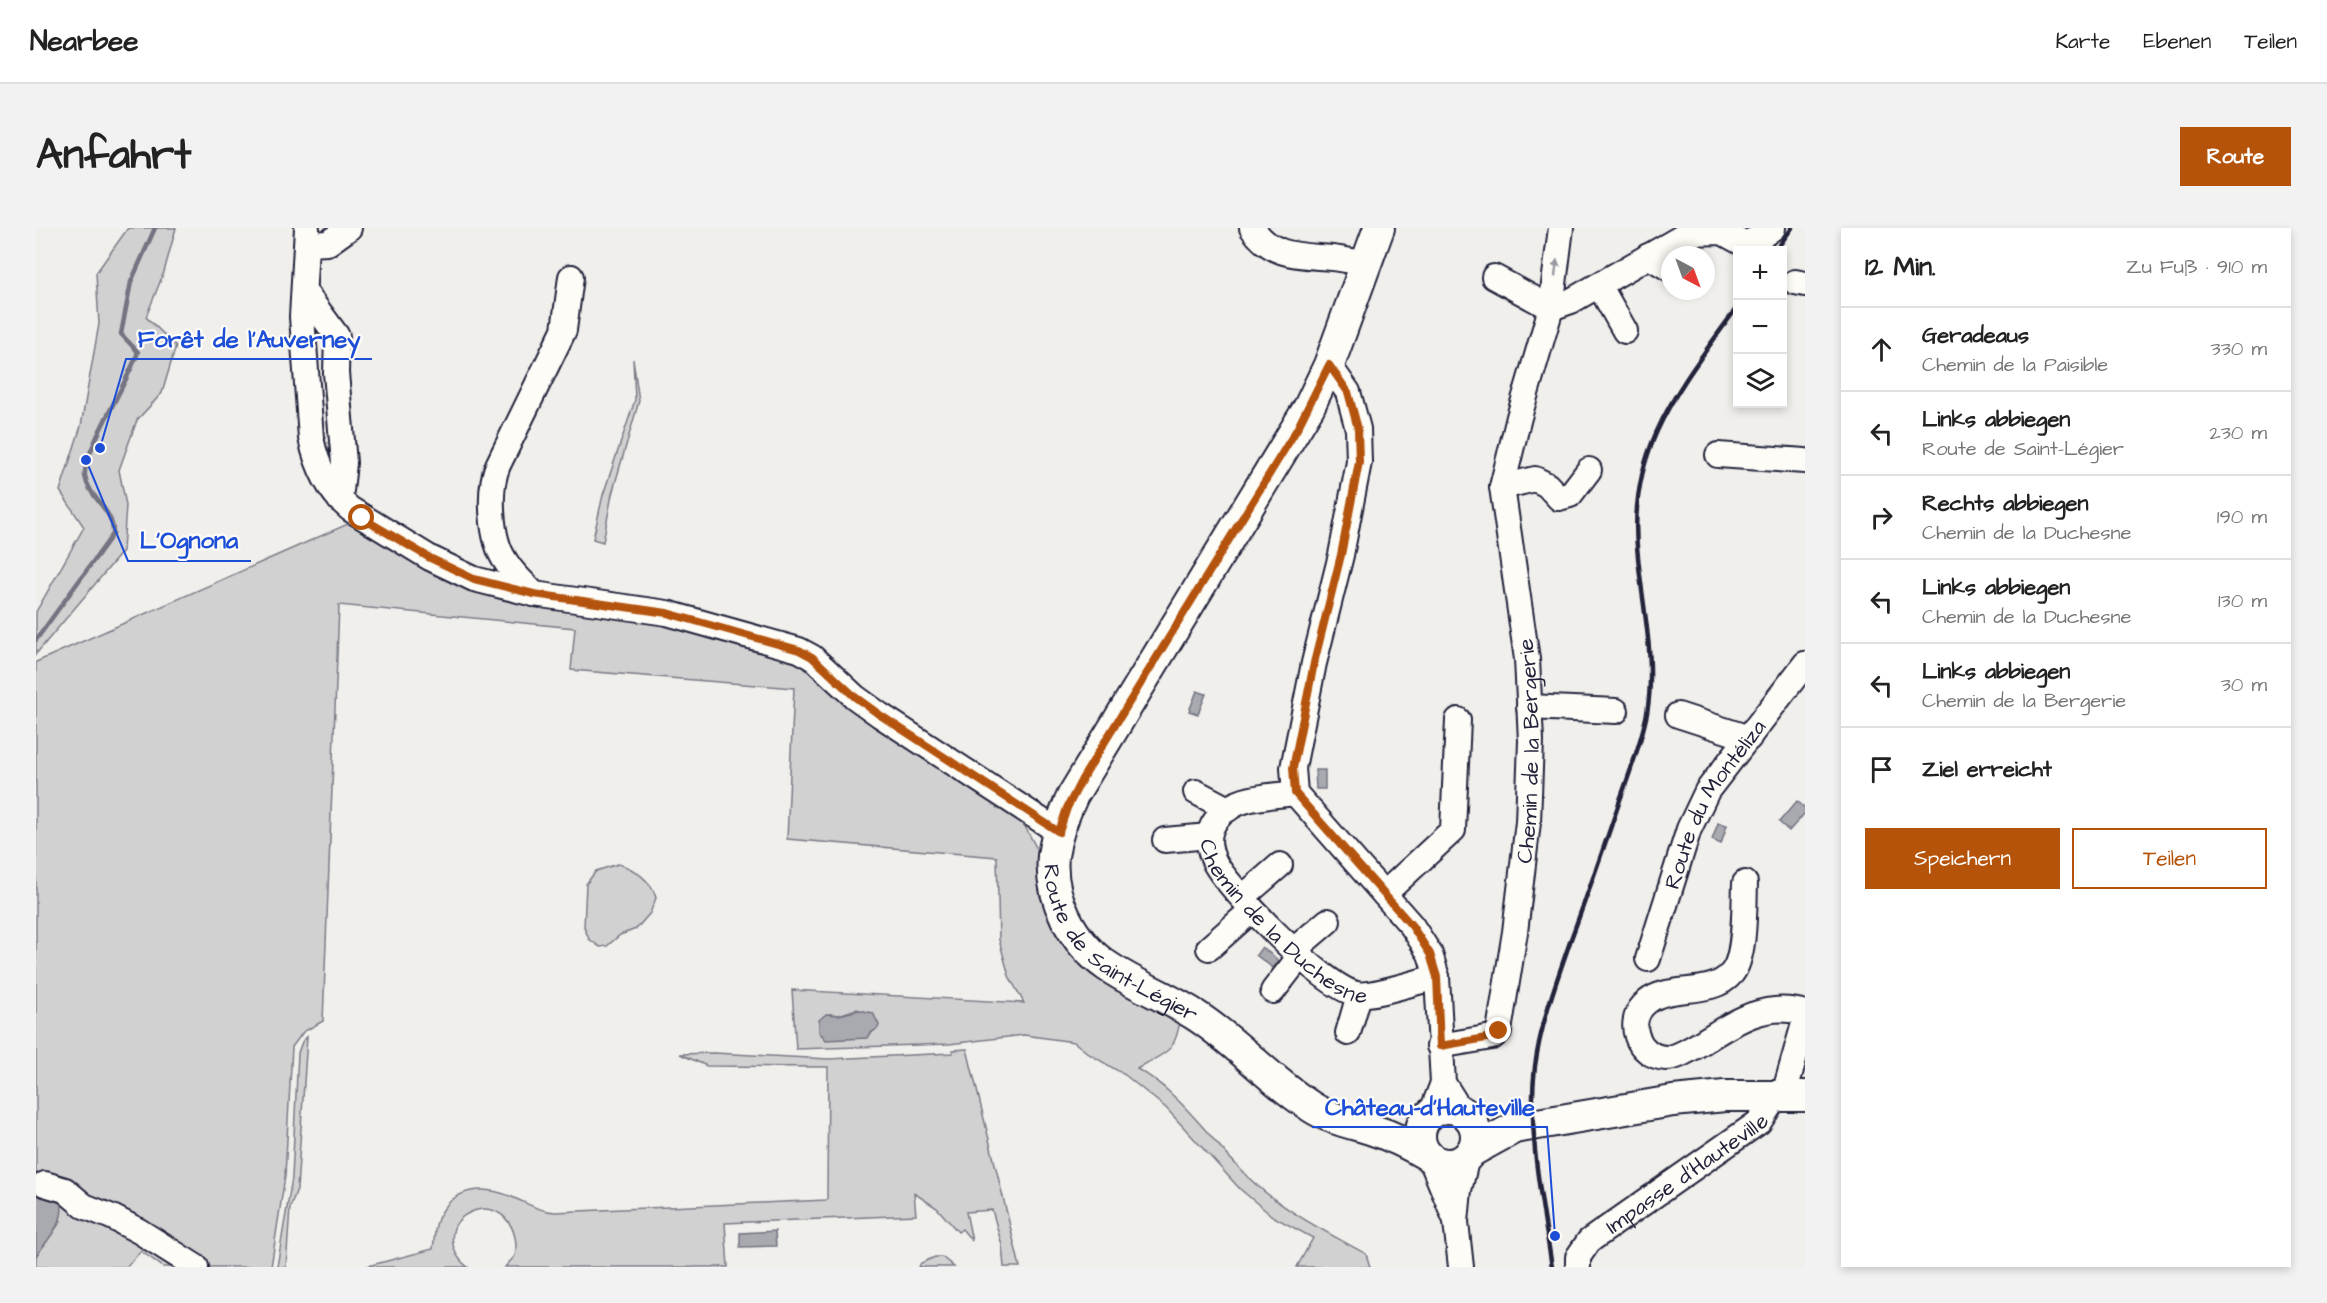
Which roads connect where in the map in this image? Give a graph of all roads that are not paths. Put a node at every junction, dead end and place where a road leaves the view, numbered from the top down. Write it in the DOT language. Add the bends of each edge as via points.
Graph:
graph roads {
  1 [pos="349,228"];
  2 [pos="1252,228"];
  3 [pos="1379,228"];
  4 [pos="1561,228"];
  5 [pos="1773,228"];
  6 [pos="1694,231"];
  7 [pos="307,236"];
  8 [pos="1647,256"];
  9 [pos="1365,263"];
  10 [pos="1661,264"];
  11 [pos="571,277"];
  12 [pos="1494,277"];
  13 [pos="1599,285"];
  14 [pos="304,291"];
  15 [pos="1551,308"];
  16 [pos="1625,332"];
  17 [pos="1329,365"];
  18 [pos="1718,455"];
  19 [pos="1805,461"];
  20 [pos="1589,470"];
  21 [pos="1502,487"];
  22 [pos="345,505"];
  23 [pos="534,594"];
  24 [pos="1805,663"];
  25 [pos="1529,707"];
  26 [pos="1616,711"];
  27 [pos="1678,715"];
  28 [pos="1458,720"];
  29 [pos="1749,738"];
  30 [pos="1196,792"];
  31 [pos="1295,793"];
  32 [pos="1228,809"];
  33 [pos="1059,832"];
  34 [pos="1209,836"];
  35 [pos="1165,840"];
  36 [pos="1280,865"];
  37 [pos="1745,883"];
  38 [pos="1384,894"];
  39 [pos="1248,904"];
  40 [pos="1328,921"];
  41 [pos="1209,948"];
  42 [pos="1297,953"];
  43 [pos="1648,959"];
  44 [pos="1437,977"];
  45 [pos="1273,991"];
  46 [pos="1359,995"];
  47 [pos="1805,1013"];
  48 [pos="1805,1020"];
  49 [pos="1348,1033"];
  50 [pos="1440,1046"];
  51 [pos="1792,1100"];
  52 [pos="1447,1115"];
  53 [pos="1514,1128"];
  54 [pos="1372,1130"];
  55 [pos="1469,1154"];
  56 [pos="1429,1156"];
  57 [pos="45,1184"];
  58 [pos="1456,1222"];
  59 [pos="196,1267"];
  60 [pos="1461,1267"];
  61 [pos="1578,1267"];
  1 -- 7 [label="street" via="328,243"];
  2 -- 9 [label="street" via="1265,243 1283,253"];
  3 -- 9 [label="main road, Route de Saint-Légier"];
  15 -- 4 [label="street, Chemin de la Bergerie, one-way"];
  5 -- 6 [label="street" via="1744,244 1722,232"];
  6 -- 8 [label="street"];
  7 -- 14 [label="street"];
  8 -- 10 [label="street"];
  8 -- 13 [label="street"];
  9 -- 17 [label="main road, Route de Saint-Légier"];
  11 -- 23 [label="street" via="564,330 493,480 493,516 501,553"];
  12 -- 15 [label="street"];
  13 -- 15 [label="street"];
  13 -- 16 [label="street"];
  14 -- 22 [label="street" via="311,438 326,482"];
  14 -- 22 [label="street" via="337,336"];
  15 -- 21 [label="street, Chemin de la Bergerie"];
  17 -- 31 [label="street" via="1348,392 1358,429 1359,462 1293,768"];
  17 -- 33 [label="main road, Route de Saint-Légier" via="1300,423 1082,779"];
  18 -- 19 [label="street"];
  20 -- 21 [label="street" via="1570,495 1559,498 1536,478"];
  21 -- 25 [label="street, Chemin de la Bergerie" via="1527,659"];
  22 -- 23 [label="street" via="458,572"];
  23 -- 33 [label="street" via="667,613 799,650 880,715"];
  24 -- 29 [label="street, Route du Montéliza"];
  25 -- 26 [label="street"];
  25 -- 50 [label="street, Chemin de la Bergerie" via="1528,822 1499,1031 1492,1037"];
  27 -- 29 [label="street"];
  28 -- 38 [label="street" via="1453,830"];
  29 -- 43 [label="street, Route du Montéliza" via="1707,790 1689,830"];
  30 -- 32 [label="street"];
  31 -- 32 [label="street, Chemin de la Duchesne" via="1241,800"];
  31 -- 38 [label="street"];
  32 -- 34 [label="street, Chemin de la Duchesne" via="1216,819"];
  33 -- 54 [label="main road, Route de Saint-Légier" via="1053,858 1055,885 1068,923 1094,956 1205,1022 1311,1107"];
  34 -- 35 [label="street"];
  34 -- 39 [label="street, Chemin de la Duchesne" via="1215,863"];
  36 -- 39 [label="street"];
  37 -- 47 [label="street" via="1739,956 1733,972 1710,987 1660,995 1647,1001 1634,1025 1639,1042 1646,1051 1667,1058 1688,1051 1757,1012 1787,1009"];
  38 -- 44 [label="street" via="1430,954"];
  39 -- 41 [label="street"];
  39 -- 42 [label="street, Chemin de la Duchesne"];
  40 -- 42 [label="street"];
  42 -- 45 [label="street"];
  42 -- 46 [label="street, Chemin de la Duchesne" via="1341,988"];
  44 -- 46 [label="street, Chemin de la Duchesne"];
  44 -- 50 [label="street"];
  46 -- 49 [label="street"];
  48 -- 51 [label="street"];
  50 -- 52 [label="street"];
  51 -- 53 [label="main road" via="1725,1096 1673,1101"];
  51 -- 61 [label="street, Impasse d'Hauteville" via="1589,1241 1578,1257"];
  52 -- 53 [label="main road"];
  52 -- 54 [label="main road, Route de Saint-Légier"];
  52 -- 55 [label="main road" via="1474,1124 1476,1135"];
  52 -- 56 [label="main road" via="1420,1132 1421,1144"];
  53 -- 55 [label="main road"];
  54 -- 56 [label="main road, Route de Saint-Légier"];
  55 -- 56 [label="main road" via="1449,1164"];
  55 -- 58 [label="street" via="1459,1190"];
  56 -- 58 [label="street"];
  57 -- 59 [label="street" via="65,1190 84,1206 139,1231"];
  58 -- 60 [label="street"];
}
